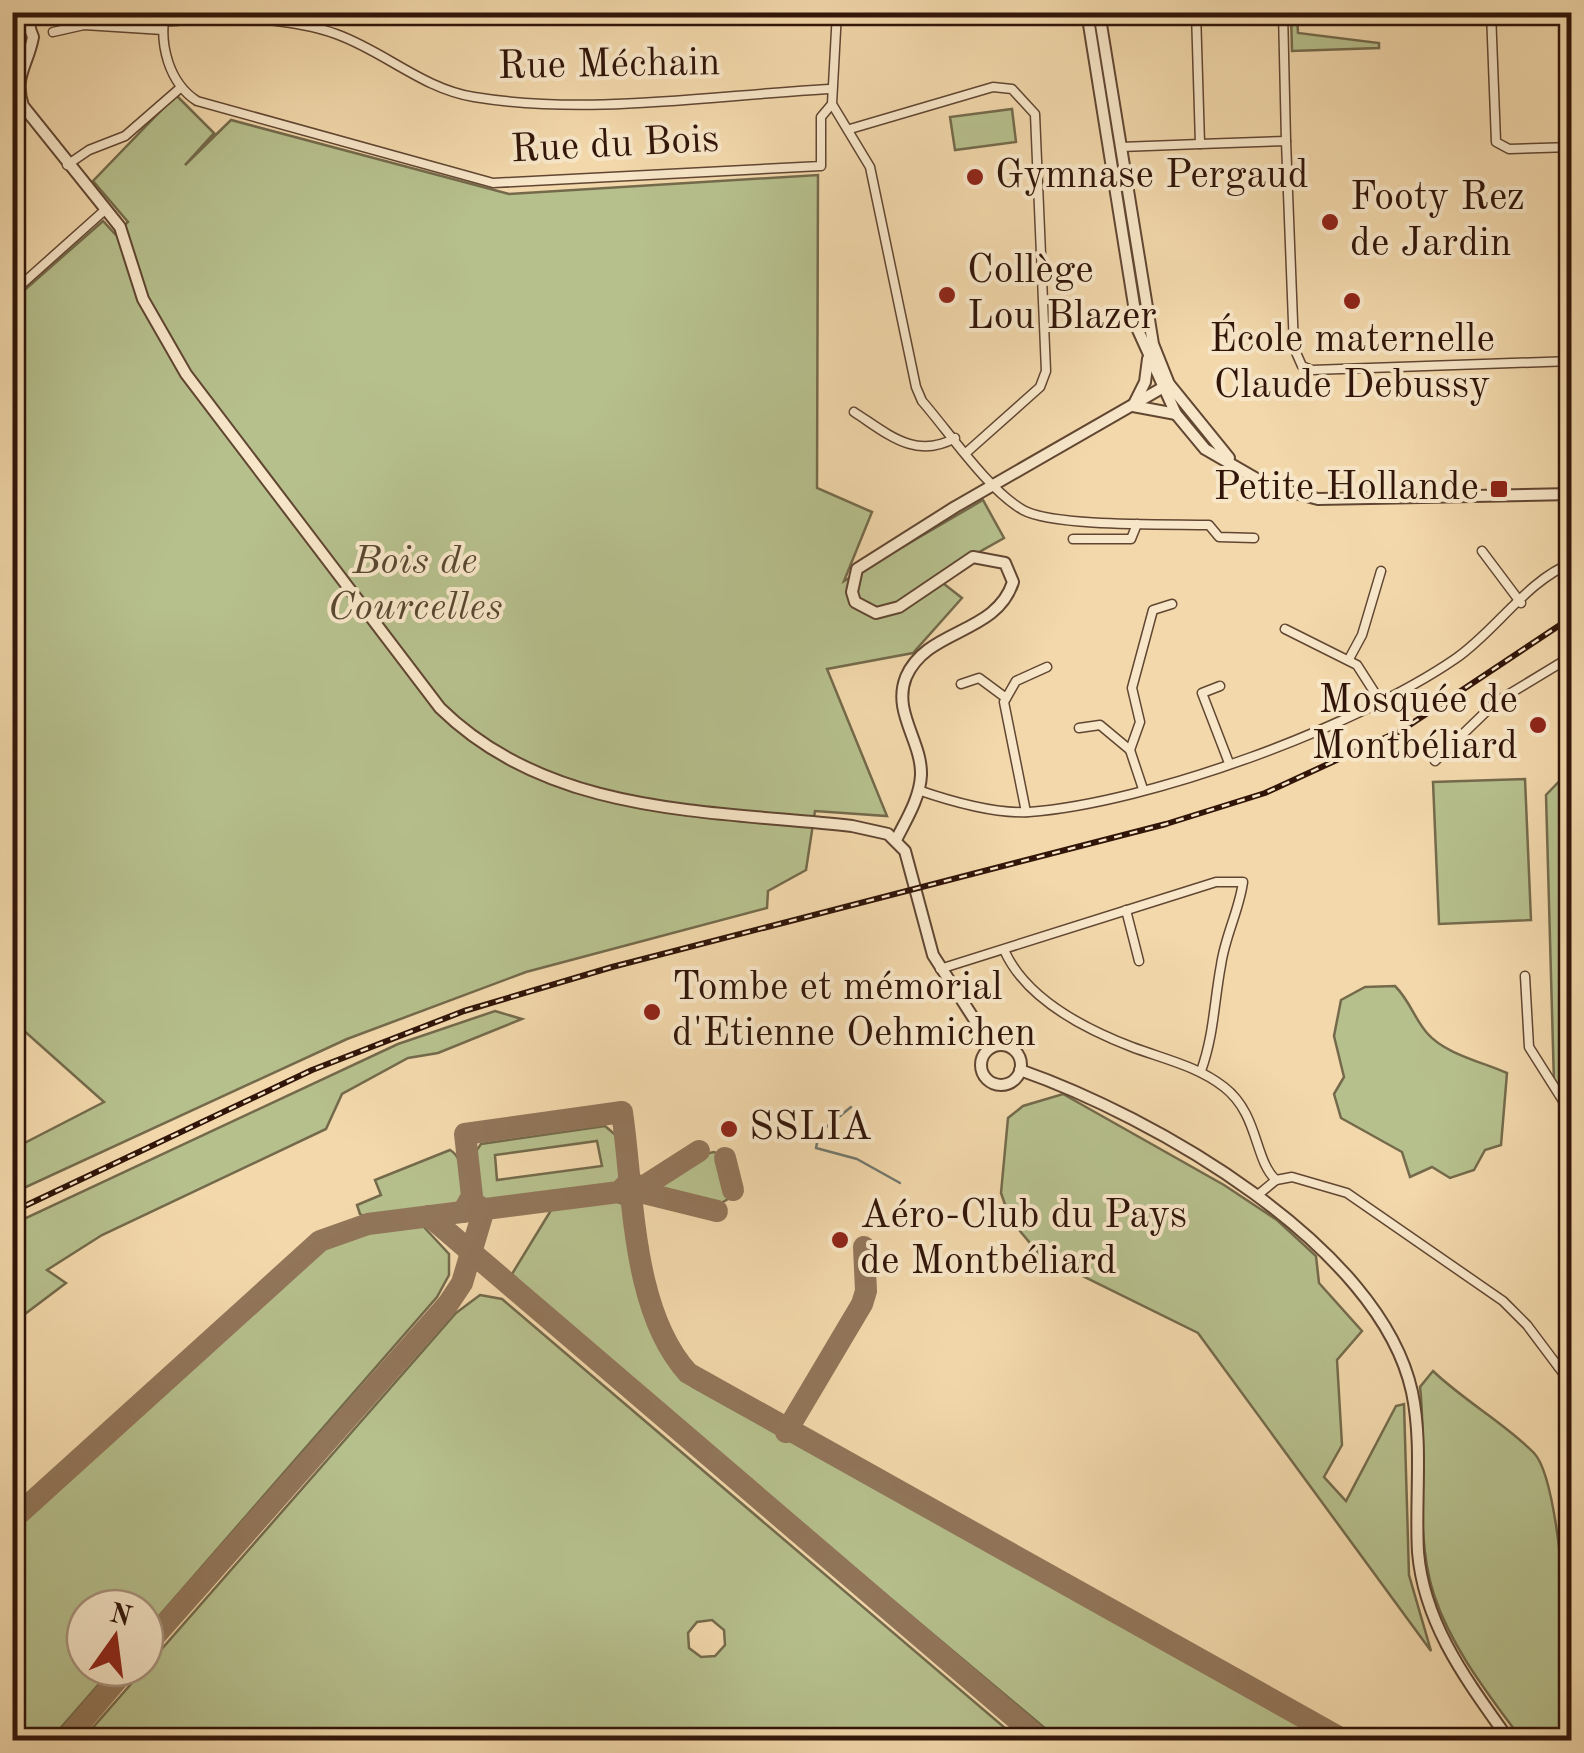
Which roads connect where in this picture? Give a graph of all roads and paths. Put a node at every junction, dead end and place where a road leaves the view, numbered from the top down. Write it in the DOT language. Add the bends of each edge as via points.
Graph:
graph roads {
  1 [pos="14,12"];
  2 [pos="36,12"];
  3 [pos="112,12"];
  4 [pos="837,12"];
  5 [pos="1087,12"];
  6 [pos="1099,12"];
  7 [pos="1196,12"];
  8 [pos="1283,12"];
  9 [pos="1490,12"];
  10 [pos="224,13"];
  11 [pos="204,14"];
  12 [pos="13,21"];
  13 [pos="163,22"];
  14 [pos="30,30"];
  15 [pos="53,32"];
  16 [pos="179,89"];
  17 [pos="830,89"];
  18 [pos="832,104"];
  19 [pos="18,109"];
  20 [pos="850,129"];
  21 [pos="1200,144"];
  22 [pos="1286,145"];
  23 [pos="1121,147"];
  24 [pos="1572,147"];
  25 [pos="68,165"];
  26 [pos="106,208"];
  27 [pos="12,294"];
  28 [pos="1148,358"];
  29 [pos="1572,361"];
  30 [pos="1166,386"];
  31 [pos="1133,406"];
  32 [pos="854,412"];
  33 [pos="1176,414"];
  34 [pos="954,438"];
  35 [pos="967,452"];
  36 [pos="1245,473"];
  37 [pos="994,485"];
  38 [pos="1572,494"];
  39 [pos="1137,524"];
  40 [pos="1254,538"];
  41 [pos="1073,539"];
  42 [pos="1482,551"];
  43 [pos="1572,563"];
  44 [pos="1382,571"];
  45 [pos="1521,603"];
  46 [pos="1172,604"];
  47 [pos="1284,629"];
  48 [pos="1572,656"];
  49 [pos="1349,659"];
  50 [pos="1047,667"];
  51 [pos="961,684"];
  52 [pos="1220,686"];
  53 [pos="1006,698"];
  54 [pos="1380,700"];
  55 [pos="1079,728"];
  56 [pos="1130,750"];
  57 [pos="1435,761"];
  58 [pos="1229,763"];
  59 [pos="1143,789"];
  60 [pos="918,790"];
  61 [pos="1026,812"];
  62 [pos="896,840"];
  63 [pos="1126,910"];
  64 [pos="1005,952"];
  65 [pos="1140,961"];
  66 [pos="940,969"];
  67 [pos="1525,976"];
  68 [pos="992,1047"];
  69 [pos="1020,1070"];
  70 [pos="1201,1071"];
  71 [pos="1572,1115"];
  72 [pos="1276,1180"];
  73 [pos="1259,1194"];
  74 [pos="1572,1203"];
  75 [pos="1572,1222"];
  76 [pos="1572,1357"];
  77 [pos="1558,1366"];
  78 [pos="1572,1386"];
  79 [pos="1567,1535"];
  80 [pos="1572,1545"];
  81 [pos="1509,1740"];
  1 -- 12 [label="main road"];
  2 -- 14 [label="street"];
  3 -- 13 [label="street"];
  4 -- 17 [label="street"];
  5 -- 28 [label="street"];
  6 -- 23 [label="street"];
  7 -- 21 [label="street"];
  8 -- 22 [label="street"];
  9 -- 24 [label="street" via="1496,142 1509,149"];
  10 -- 11 [label="street, Rue Méchain"];
  10 -- 17 [label="street, Rue Méchain" via="334,33 434,85 474,97 572,103"];
  11 -- 13 [label="street"];
  12 -- 14 [label="street"];
  13 -- 15 [label="street"];
  13 -- 16 [label="street"];
  14 -- 19 [label="street" via="30,50 19,68"];
  16 -- 18 [label="street, Rue du Bois" via="206,104 506,184 822,166 821,118"];
  16 -- 25 [label="street" via="125,136"];
  17 -- 18 [label="street"];
  18 -- 20 [label="street"];
  19 -- 25 [label="street"];
  20 -- 34 [label="street" via="870,167 916,387"];
  20 -- 35 [label="street" via="1005,86 1037,121 1047,362 1040,387"];
  21 -- 22 [label="street"];
  21 -- 23 [label="street"];
  22 -- 29 [label="street" via="1294,348 1302,366"];
  23 -- 30 [label="street" via="1153,344"];
  25 -- 26 [label="street"];
  26 -- 27 [label="street"];
  26 -- 62 [label="street" via="120,227 143,299 186,374 429,695 462,728 532,772 585,792 852,826"];
  28 -- 30 [label="street"];
  28 -- 31 [label="street"];
  30 -- 31 [label="street"];
  30 -- 33 [label="street"];
  30 -- 36 [label="street"];
  31 -- 33 [label="street"];
  31 -- 37 [label="street"];
  32 -- 34 [label="street" via="912,446"];
  33 -- 36 [label="street" via="1205,449"];
  34 -- 35 [label="street"];
  35 -- 37 [label="street"];
  36 -- 38 [label="street" via="1291,493 1348,501"];
  37 -- 39 [label="street" via="1028,513"];
  37 -- 60 [label="street" via="876,554 853,580 855,602 864,610 888,612 973,557 997,559 1011,572 1014,582 1003,606 933,646 907,675 902,702 920,765"];
  39 -- 40 [label="street" via="1209,525 1219,537"];
  39 -- 41 [label="street" via="1130,539"];
  42 -- 45 [label="street"];
  43 -- 45 [label="street"];
  44 -- 49 [label="street"];
  45 -- 54 [label="street" via="1454,660"];
  46 -- 56 [label="street" via="1153,610 1132,688 1140,722"];
  47 -- 49 [label="street"];
  48 -- 57 [label="street" via="1496,702"];
  49 -- 54 [label="street"];
  50 -- 53 [label="street" via="1016,681"];
  51 -- 53 [label="street" via="980,678"];
  52 -- 58 [label="street" via="1202,694"];
  53 -- 61 [label="street" via="1004,719"];
  54 -- 58 [label="street"];
  55 -- 56 [label="street" via="1100,725"];
  56 -- 59 [label="street"];
  58 -- 59 [label="street"];
  59 -- 61 [label="street"];
  60 -- 61 [label="street"];
  60 -- 62 [label="street"];
  62 -- 66 [label="street" via="905,850"];
  63 -- 64 [label="street"];
  63 -- 65 [label="street"];
  63 -- 70 [label="street" via="1216,882 1243,882"];
  64 -- 66 [label="street"];
  64 -- 70 [label="street" via="1049,1002 1129,1046"];
  66 -- 68 [label="street"];
  67 -- 71 [label="street" via="1529,1047"];
  68 -- 69 [label="street" via="1011,1048"];
  68 -- 69 [label="street" via="981,1061 989,1081 1007,1084"];
  69 -- 73 [label="street" via="1086,1094"];
  70 -- 72 [label="street" via="1244,1110 1266,1171"];
  72 -- 73 [label="street"];
  72 -- 77 [label="street" via="1304,1178 1348,1194 1504,1301"];
  73 -- 81 [label="street" via="1318,1246 1366,1302 1404,1363 1416,1419 1418,1549 1427,1601 1464,1676"];
  74 -- 75 [label="street" via="1566,1221"];
  76 -- 77 [label="street"];
  77 -- 78 [label="street"];
  79 -- 80 [label="street"];
}
